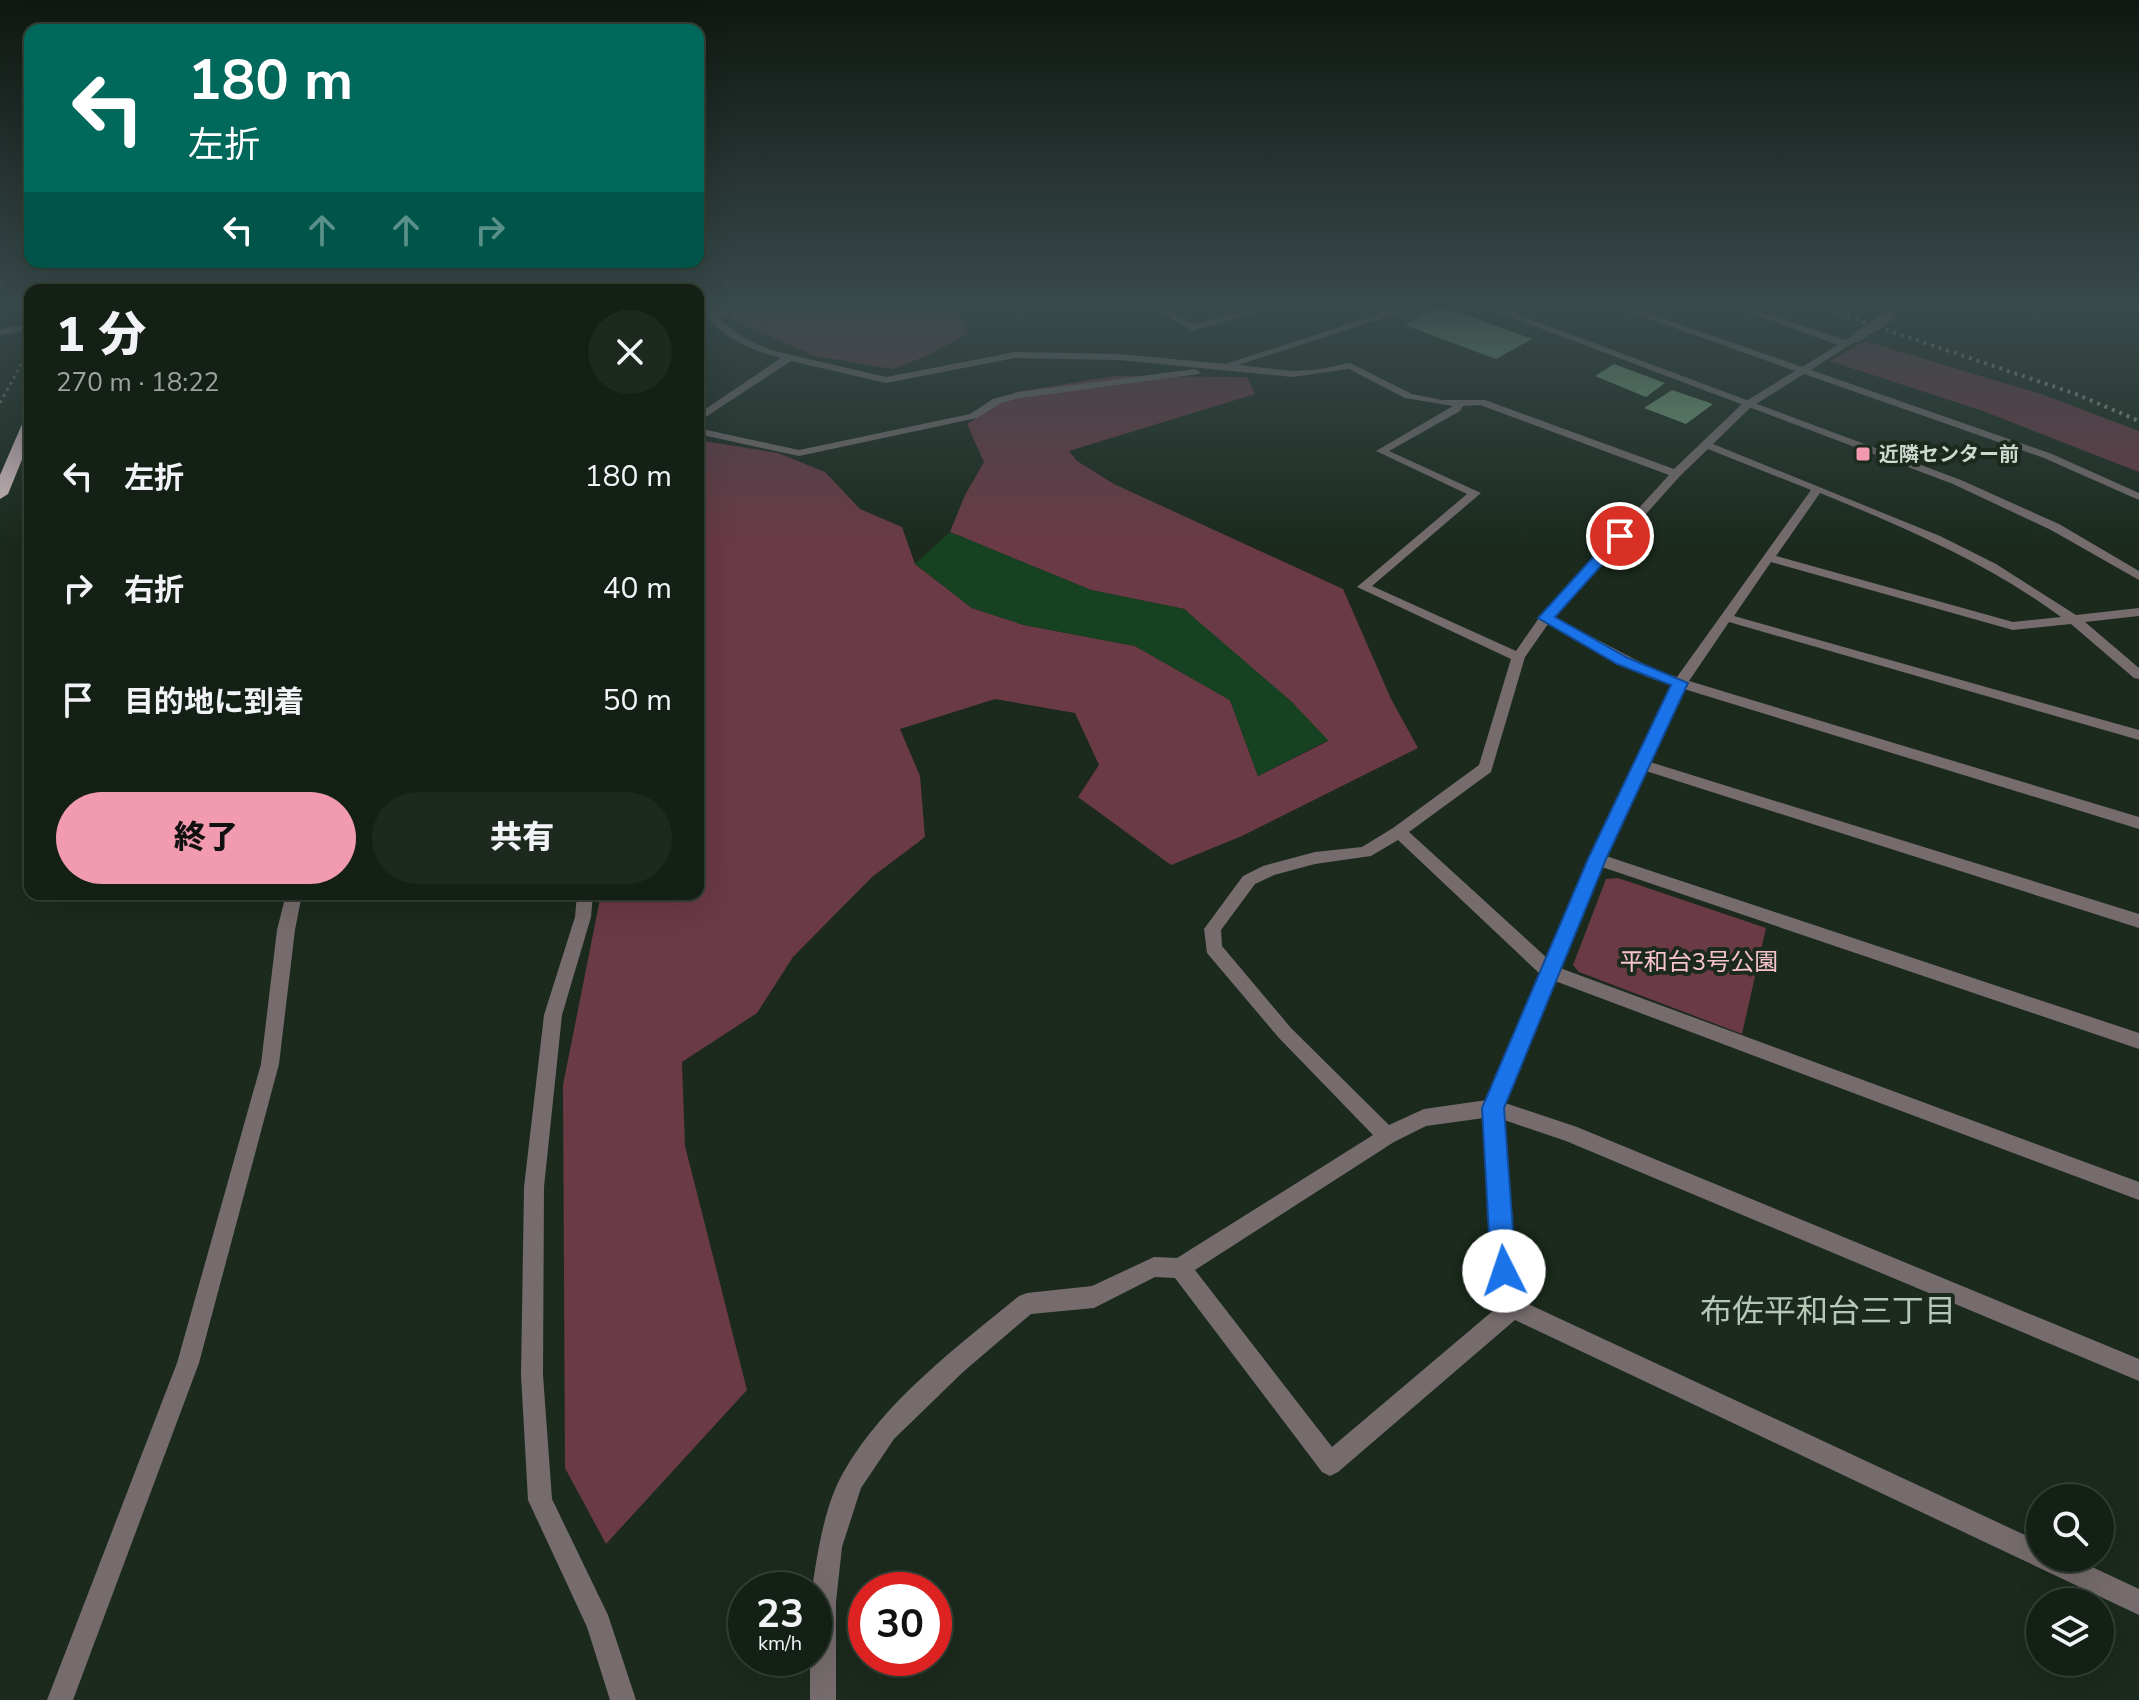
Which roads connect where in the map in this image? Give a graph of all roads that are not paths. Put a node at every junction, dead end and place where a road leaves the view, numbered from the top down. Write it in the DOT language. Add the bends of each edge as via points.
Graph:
graph roads {
  1 [pos="743,388"];
  2 [pos="1067,388"];
  3 [pos="1394,388"];
  4 [pos="1703,388"];
  5 [pos="1774,388"];
  6 [pos="1853,388"];
  7 [pos="1460,402"];
  8 [pos="1747,405"];
  9 [pos="704,415"];
  10 [pos="704,432"];
  11 [pos="24,436"];
  12 [pos="1707,445"];
  13 [pos="1676,474"];
  14 [pos="1817,489"];
  15 [pos="0,494"];
  16 [pos="2139,497"];
  17 [pos="1769,558"];
  18 [pos="2139,576"];
  19 [pos="2139,612"];
  20 [pos="1725,617"];
  21 [pos="1546,618"];
  22 [pos="2073,620"];
  23 [pos="1518,657"];
  24 [pos="2139,675"];
  25 [pos="1680,683"];
  26 [pos="2139,735"];
  27 [pos="1640,764"];
  28 [pos="2139,823"];
  29 [pos="1399,832"];
  30 [pos="1597,859"];
  31 [pos="293,900"];
  32 [pos="584,900"];
  33 [pos="2139,921"];
  34 [pos="1549,971"];
  35 [pos="2139,1041"];
  36 [pos="1493,1108"];
  37 [pos="1387,1136"];
  38 [pos="2139,1191"];
  39 [pos="1180,1268"];
  40 [pos="1513,1308"];
  41 [pos="2139,1370"];
  42 [pos="2026,1549"];
  43 [pos="2075,1572"];
  44 [pos="2139,1602"];
  45 [pos="60,1700"];
  46 [pos="623,1700"];
  47 [pos="823,1700"];
  1 -- 9 [label="street"];
  2 -- 10 [label="street" via="997,401 973,416 799,453"];
  3 -- 7 [label="street" via="1442,403"];
  4 -- 8 [label="street"];
  5 -- 8 [label="street"];
  6 -- 16 [label="street" via="2048,456"];
  7 -- 13 [label="street" via="1481,402"];
  7 -- 23 [label="street" via="1381,451 1475,493 1363,587"];
  8 -- 12 [label="street"];
  8 -- 18 [label="street" via="2008,504"];
  11 -- 15 [label="highway"];
  12 -- 13 [label="street"];
  12 -- 14 [label="street"];
  13 -- 21 [label="street"];
  14 -- 17 [label="street"];
  14 -- 22 [label="street" via="1974,559"];
  17 -- 20 [label="street"];
  17 -- 22 [label="street" via="2013,626"];
  19 -- 22 [label="street"];
  20 -- 25 [label="street"];
  20 -- 26 [label="street"];
  21 -- 23 [label="street"];
  21 -- 25 [label="street" via="1622,661"];
  22 -- 24 [label="street"];
  23 -- 29 [label="street" via="1486,768"];
  25 -- 27 [label="street"];
  25 -- 28 [label="street"];
  27 -- 30 [label="street"];
  27 -- 33 [label="street"];
  29 -- 34 [label="street"];
  29 -- 37 [label="street" via="1365,852 1315,858 1249,880 1212,929 1213,948 1254,997"];
  30 -- 34 [label="street"];
  30 -- 35 [label="street"];
  31 -- 45 [label="street" via="270,1064 188,1363"];
  32 -- 46 [label="street" via="553,1015 546,1078 534,1187 532,1375 540,1500 599,1624"];
  34 -- 36 [label="street"];
  34 -- 38 [label="street"];
  36 -- 37 [label="street" via="1424,1118"];
  36 -- 40 [label="street" via="1504,1271"];
  36 -- 41 [label="street" via="1570,1133"];
  37 -- 39 [label="street"];
  39 -- 40 [label="street" via="1330,1464"];
  39 -- 47 [label="street" via="1154,1267 1094,1297 1027,1304 886,1431 851,1482 830,1547 823,1602"];
  40 -- 42 [label="street"];
  43 -- 44 [label="street"];
}
